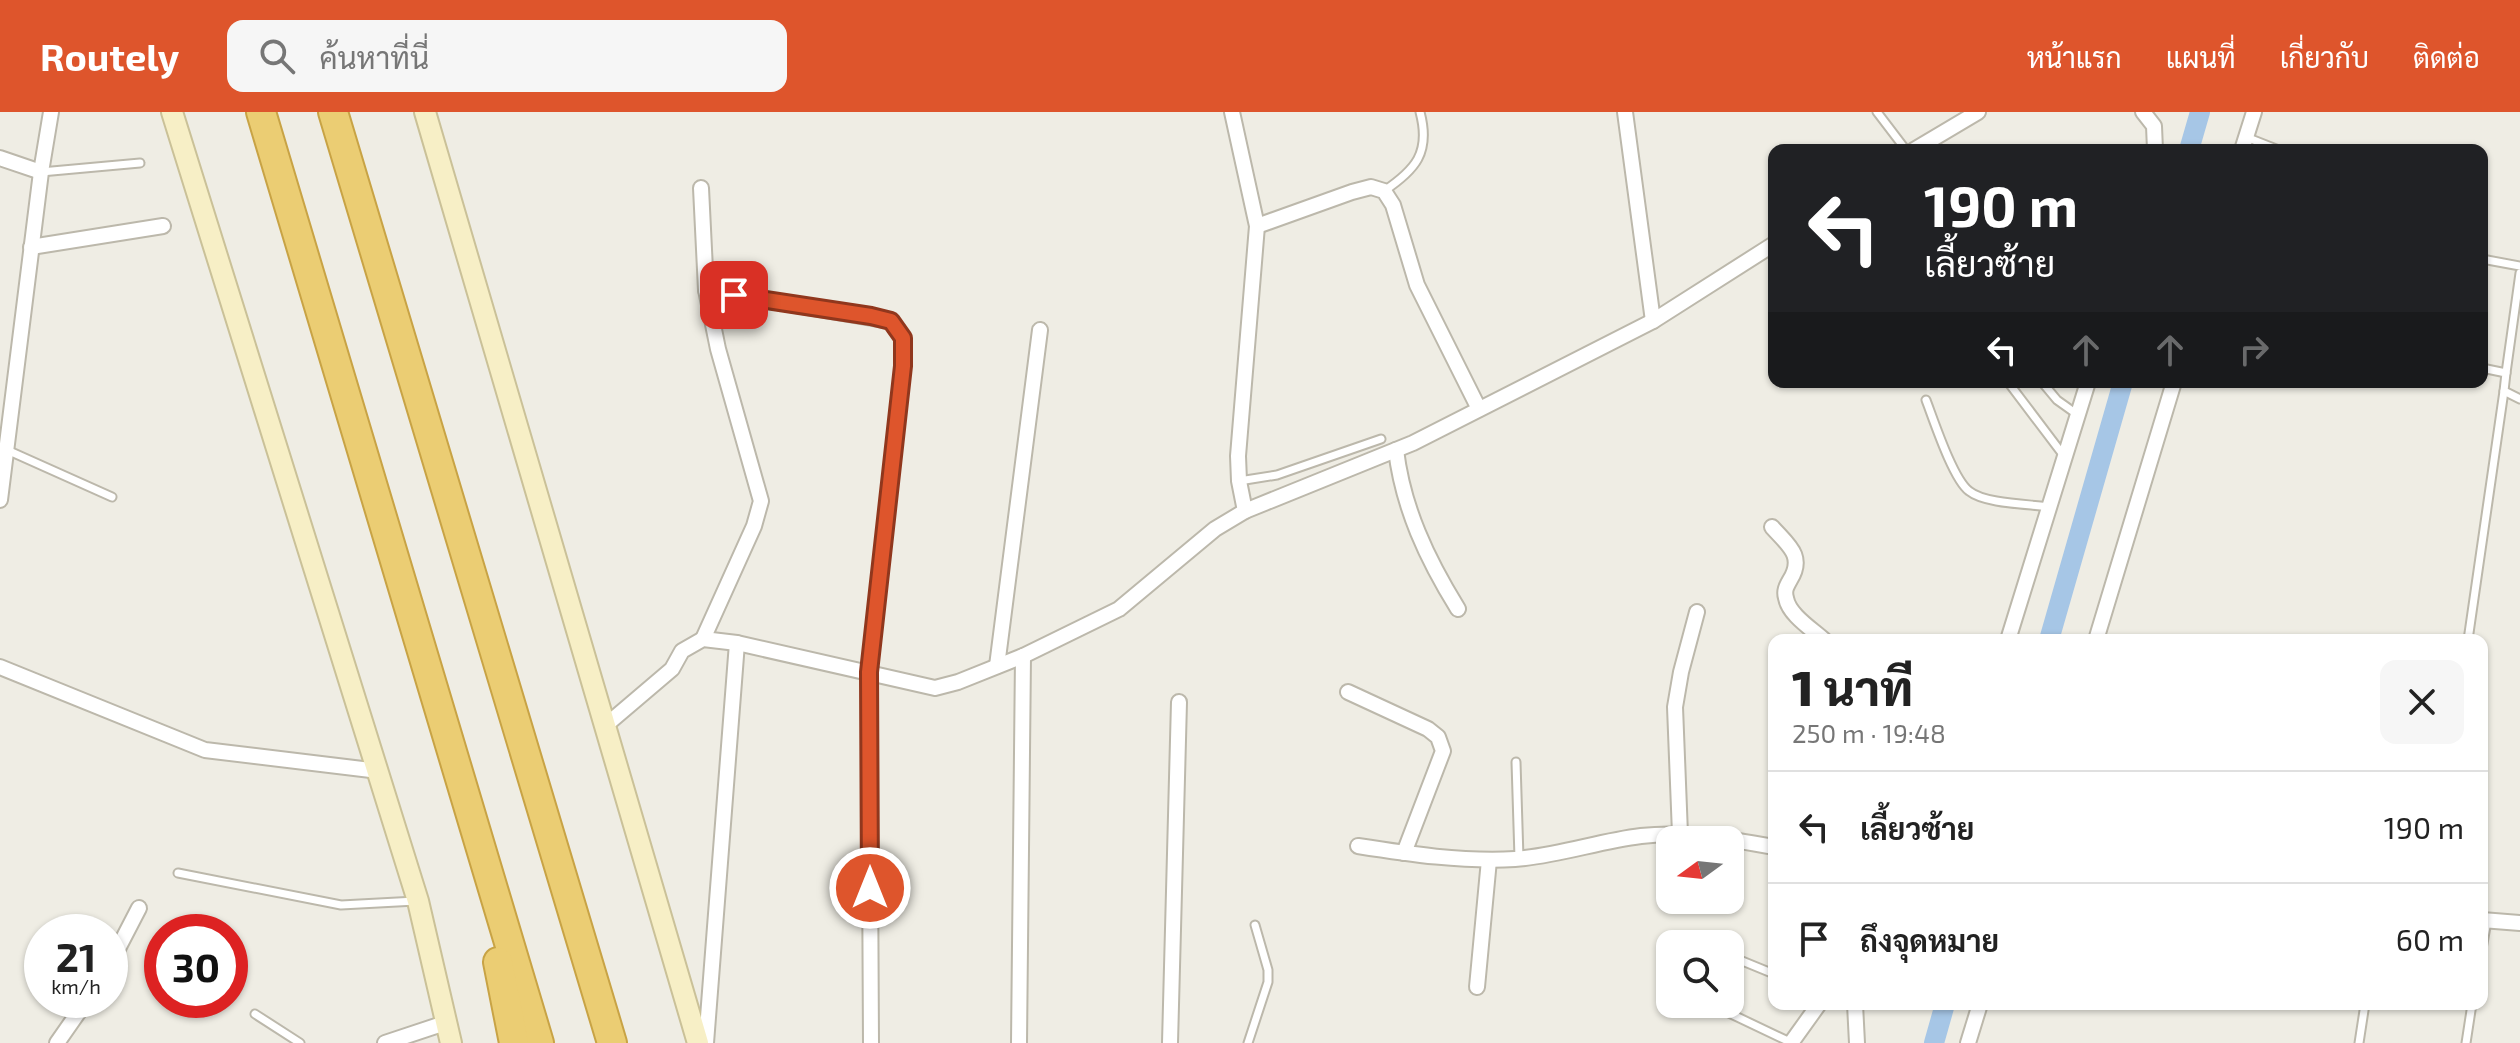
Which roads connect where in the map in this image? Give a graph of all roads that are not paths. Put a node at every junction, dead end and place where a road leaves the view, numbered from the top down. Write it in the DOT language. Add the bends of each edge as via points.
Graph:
graph roads {
  1 [pos="51,112"];
  2 [pos="172,112"];
  3 [pos="261,112"];
  4 [pos="333,112"];
  5 [pos="425,112"];
  6 [pos="1232,112"];
  7 [pos="1420,112"];
  8 [pos="1625,112"];
  9 [pos="1877,112"];
  10 [pos="1978,112"];
  11 [pos="2143,112"];
  12 [pos="2254,112"];
  13 [pos="1901,144"];
  14 [pos="1924,144"];
  15 [pos="2155,144"];
  16 [pos="2244,144"];
  17 [pos="0,158"];
  18 [pos="140,163"];
  19 [pos="41,172"];
  20 [pos="701,188"];
  21 [pos="1384,191"];
  22 [pos="163,226"];
  23 [pos="1257,226"];
  24 [pos="31,247"];
  25 [pos="1768,248"];
  26 [pos="2488,260"];
  27 [pos="2520,266"];
  28 [pos="2520,273"];
  29 [pos="706,290"];
  30 [pos="1653,321"];
  31 [pos="2516,321"];
  32 [pos="1040,330"];
  33 [pos="2488,369"];
  34 [pos="2506,373"];
  35 [pos="2013,388"];
  36 [pos="2047,388"];
  37 [pos="2086,388"];
  38 [pos="2172,388"];
  39 [pos="2504,391"];
  40 [pos="2520,399"];
  41 [pos="1926,400"];
  42 [pos="1479,409"];
  43 [pos="2078,415"];
  44 [pos="1381,439"];
  45 [pos="5,440"];
  46 [pos="1396,450"];
  47 [pos="2065,457"];
  48 [pos="1239,481"];
  49 [pos="112,497"];
  50 [pos="0,500"];
  51 [pos="2050,507"];
  52 [pos="1245,511"];
  53 [pos="1772,527"];
  54 [pos="1458,609"];
  55 [pos="1697,612"];
  56 [pos="1817,634"];
  57 [pos="2010,634"];
  58 [pos="2098,634"];
  59 [pos="2469,634"];
  60 [pos="703,639"];
  61 [pos="737,643"];
  62 [pos="1023,656"];
  63 [pos="997,666"];
  64 [pos="0,667"];
  65 [pos="869,672"];
  66 [pos="1348,692"];
  67 [pos="1179,702"];
  68 [pos="605,726"];
  69 [pos="454,759"];
  70 [pos="1516,762"];
  71 [pos="379,771"];
  72 [pos="1680,826"];
  73 [pos="1656,835"];
  74 [pos="1744,843"];
  75 [pos="1358,846"];
  76 [pos="1768,846"];
  77 [pos="1404,853"];
  78 [pos="1519,858"];
  79 [pos="1489,860"];
  80 [pos="178,873"];
  81 [pos="418,901"];
  82 [pos="139,908"];
  83 [pos="2488,920"];
  84 [pos="2520,923"];
  85 [pos="1255,925"];
  86 [pos="128,929"];
  87 [pos="1744,962"];
  88 [pos="1768,972"];
  89 [pos="1477,987"];
  90 [pos="1815,1010"];
  91 [pos="1855,1010"];
  92 [pos="1978,1010"];
  93 [pos="2364,1010"];
  94 [pos="2471,1010"];
  95 [pos="255,1014"];
  96 [pos="74,1018"];
  97 [pos="1739,1018"];
  98 [pos="448,1022"];
  99 [pos="407,1039"];
  100 [pos="57,1043"];
  101 [pos="300,1043"];
  102 [pos="385,1043"];
  103 [pos="451,1043"];
  104 [pos="514,1043"];
  105 [pos="539,1043"];
  106 [pos="612,1043"];
  107 [pos="698,1043"];
  108 [pos="706,1043"];
  109 [pos="871,1043"];
  110 [pos="1019,1043"];
  111 [pos="1170,1043"];
  112 [pos="1248,1043"];
  113 [pos="1792,1043"];
  114 [pos="1857,1043"];
  115 [pos="1968,1043"];
  116 [pos="2359,1043"];
  117 [pos="2466,1043"];
  1 -- 19 [label="street"];
  2 -- 71 [label="main road"];
  3 -- 69 [label="highway"];
  4 -- 106 [label="highway"];
  5 -- 68 [label="main road"];
  6 -- 23 [label="street"];
  7 -- 21 [label="lane" via="1422,149 1417,164"];
  8 -- 30 [label="street"];
  9 -- 13 [label="lane"];
  10 -- 14 [label="street"];
  11 -- 15 [label="street" via="2154,126"];
  12 -- 16 [label="street"];
  17 -- 19 [label="street"];
  18 -- 19 [label="lane"];
  19 -- 24 [label="street"];
  20 -- 29 [label="street"];
  21 -- 23 [label="street" via="1371,187 1352,192"];
  21 -- 42 [label="street" via="1417,285"];
  22 -- 24 [label="street"];
  23 -- 48 [label="street"];
  24 -- 45 [label="street"];
  25 -- 30 [label="street"];
  26 -- 27 [label="lane"];
  28 -- 31 [label="lane"];
  29 -- 60 [label="street" via="761,501"];
  29 -- 65 [label="street" via="871,316 891,321 903,338"];
  30 -- 42 [label="street"];
  31 -- 34 [label="lane"];
  32 -- 63 [label="street"];
  33 -- 34 [label="lane"];
  34 -- 39 [label="lane"];
  35 -- 47 [label="lane"];
  36 -- 43 [label="lane"];
  37 -- 43 [label="street"];
  38 -- 58 [label="street"];
  39 -- 40 [label="lane"];
  39 -- 59 [label="lane"];
  41 -- 51 [label="lane" via="1958,478 1969,492"];
  42 -- 46 [label="street"];
  43 -- 47 [label="street"];
  44 -- 48 [label="lane" via="1277,475"];
  45 -- 49 [label="lane"];
  45 -- 50 [label="street"];
  46 -- 52 [label="street"];
  46 -- 54 [label="street" via="1413,524"];
  47 -- 51 [label="street"];
  48 -- 52 [label="street"];
  51 -- 57 [label="street"];
  52 -- 62 [label="street" via="1215,529 1119,609"];
  53 -- 56 [label="street" via="1797,559 1785,589 1786,601"];
  55 -- 72 [label="street" via="1675,707"];
  60 -- 61 [label="street"];
  60 -- 68 [label="street" via="682,651 672,669"];
  61 -- 65 [label="street"];
  61 -- 108 [label="street"];
  62 -- 63 [label="street"];
  62 -- 110 [label="street"];
  63 -- 65 [label="street" via="935,688"];
  64 -- 71 [label="street" via="205,750"];
  65 -- 109 [label="street"];
  66 -- 77 [label="street" via="1428,729 1443,751"];
  67 -- 111 [label="street"];
  68 -- 107 [label="main road"];
  69 -- 104 [label="highway"];
  69 -- 105 [label="highway"];
  70 -- 78 [label="lane"];
  71 -- 81 [label="main road"];
  73 -- 78 [label="street"];
  74 -- 76 [label="street"];
  75 -- 77 [label="street"];
  77 -- 79 [label="street"];
  78 -- 79 [label="street"];
  79 -- 89 [label="street"];
  80 -- 81 [label="lane" via="341,905"];
  81 -- 98 [label="main road"];
  82 -- 86 [label="street"];
  83 -- 84 [label="street"];
  85 -- 112 [label="lane" via="1268,982"];
  87 -- 88 [label="lane"];
  90 -- 113 [label="street"];
  91 -- 114 [label="street"];
  92 -- 115 [label="street"];
  93 -- 116 [label="lane"];
  94 -- 117 [label="lane"];
  95 -- 101 [label="lane"];
  96 -- 100 [label="street"];
  97 -- 113 [label="lane"];
  98 -- 99 [label="street"];
  98 -- 103 [label="main road"];
  99 -- 102 [label="street"];
}
